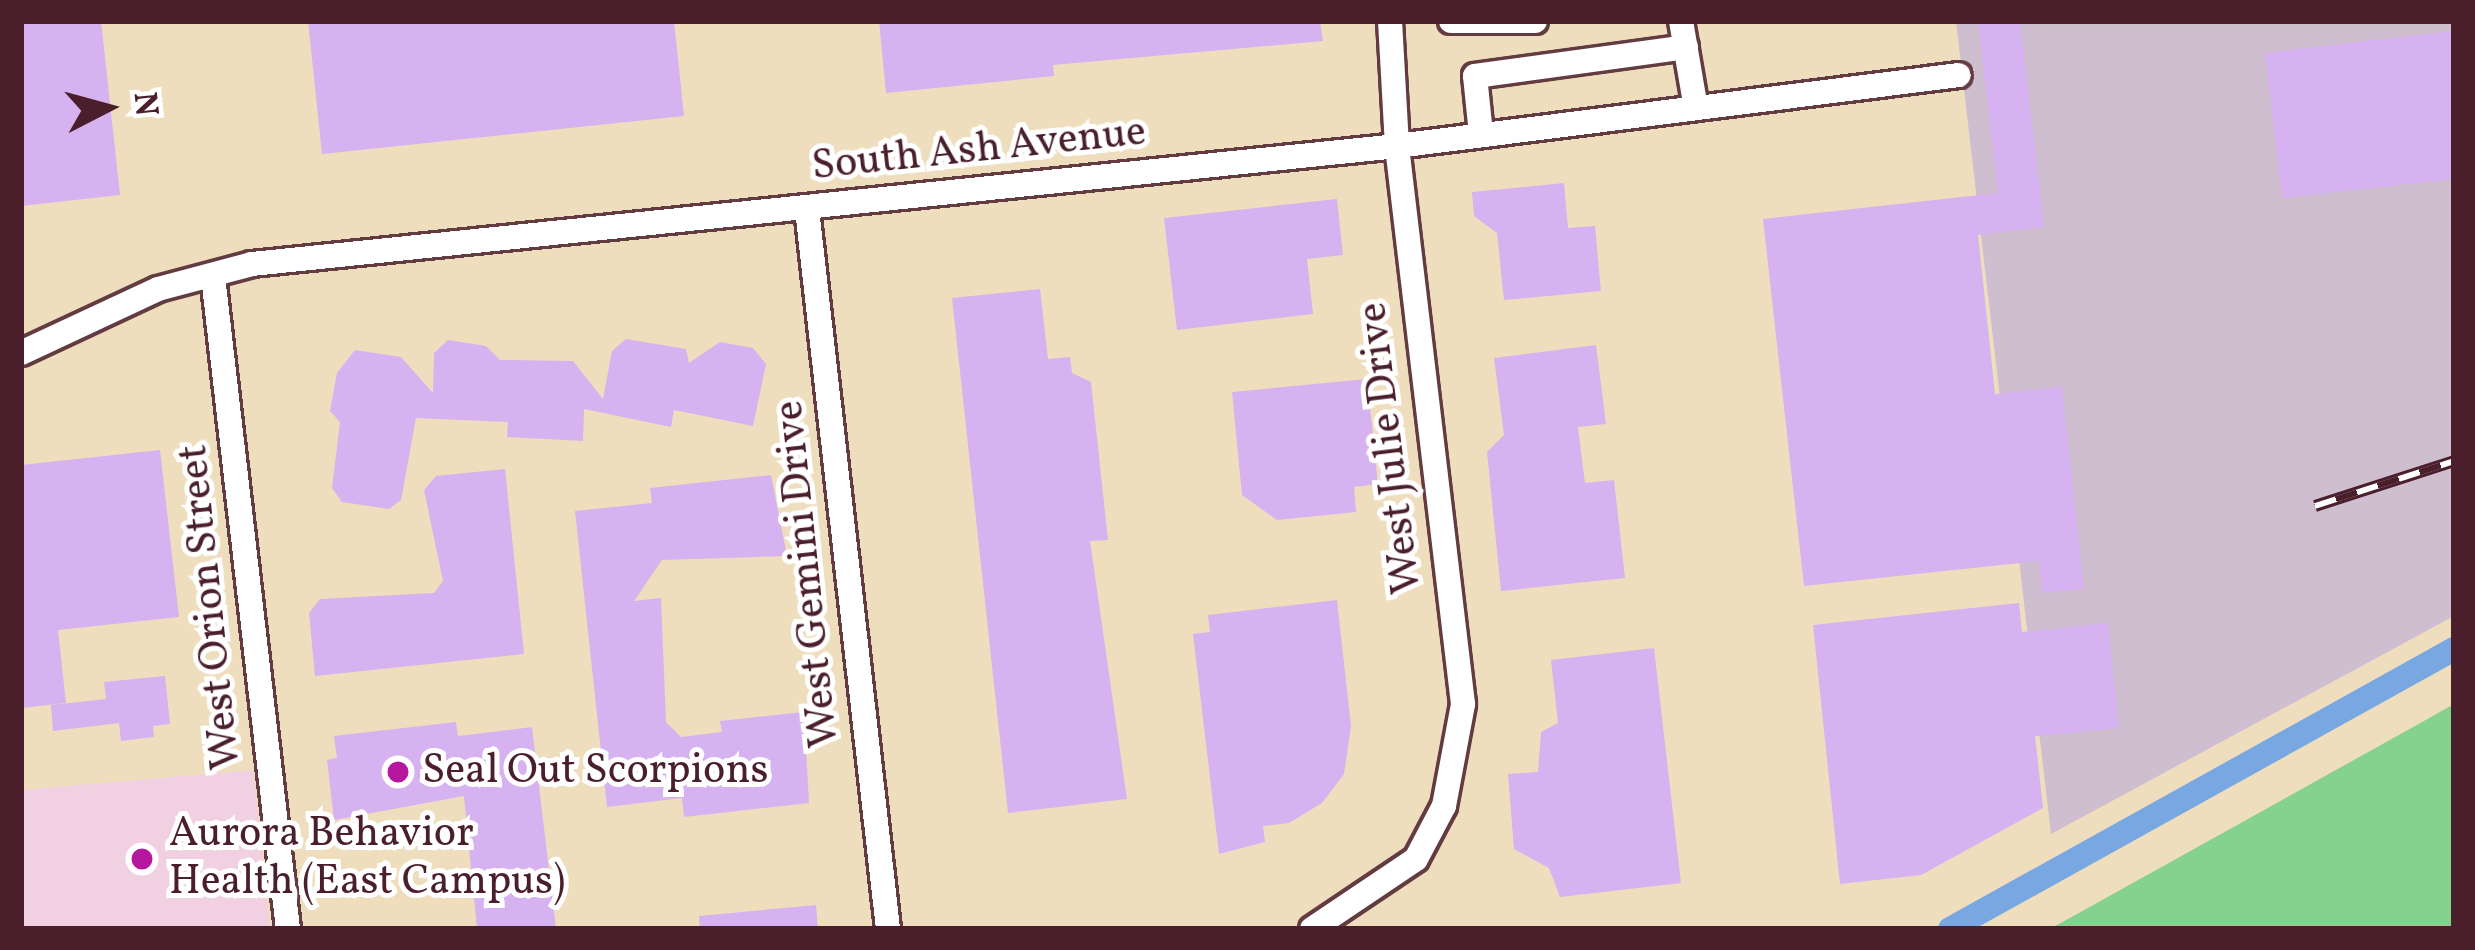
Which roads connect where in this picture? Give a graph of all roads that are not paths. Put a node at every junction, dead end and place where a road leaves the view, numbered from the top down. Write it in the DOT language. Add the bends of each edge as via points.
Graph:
graph roads {
  1 [pos="1390,21"];
  2 [pos="1451,21"];
  3 [pos="1535,21"];
  4 [pos="1681,21"];
  5 [pos="1685,47"];
  6 [pos="1959,75"];
  7 [pos="1695,103"];
  8 [pos="1481,134"];
  9 [pos="1397,146"];
  10 [pos="807,209"];
  11 [pos="213,276"];
  12 [pos="21,353"];
  13 [pos="288,929"];
  14 [pos="888,929"];
  15 [pos="1312,929"];
  1 -- 9 [label="street, West Julie Drive"];
  2 -- 3 [label="street"];
  4 -- 5 [label="street"];
  5 -- 7 [label="street"];
  5 -- 8 [label="street" via="1475,76"];
  6 -- 7 [label="street, South Ash Avenue"];
  7 -- 8 [label="street, South Ash Avenue"];
  8 -- 9 [label="street, South Ash Avenue"];
  9 -- 10 [label="street, South Ash Avenue"];
  9 -- 15 [label="street, West Julie Drive" via="1463,704 1444,806 1416,859"];
  10 -- 11 [label="street, South Ash Avenue" via="252,264"];
  10 -- 14 [label="street, West Gemini Drive"];
  11 -- 12 [label="street, South Ash Avenue" via="140,296"];
  11 -- 13 [label="street, West Orion Street"];
}
